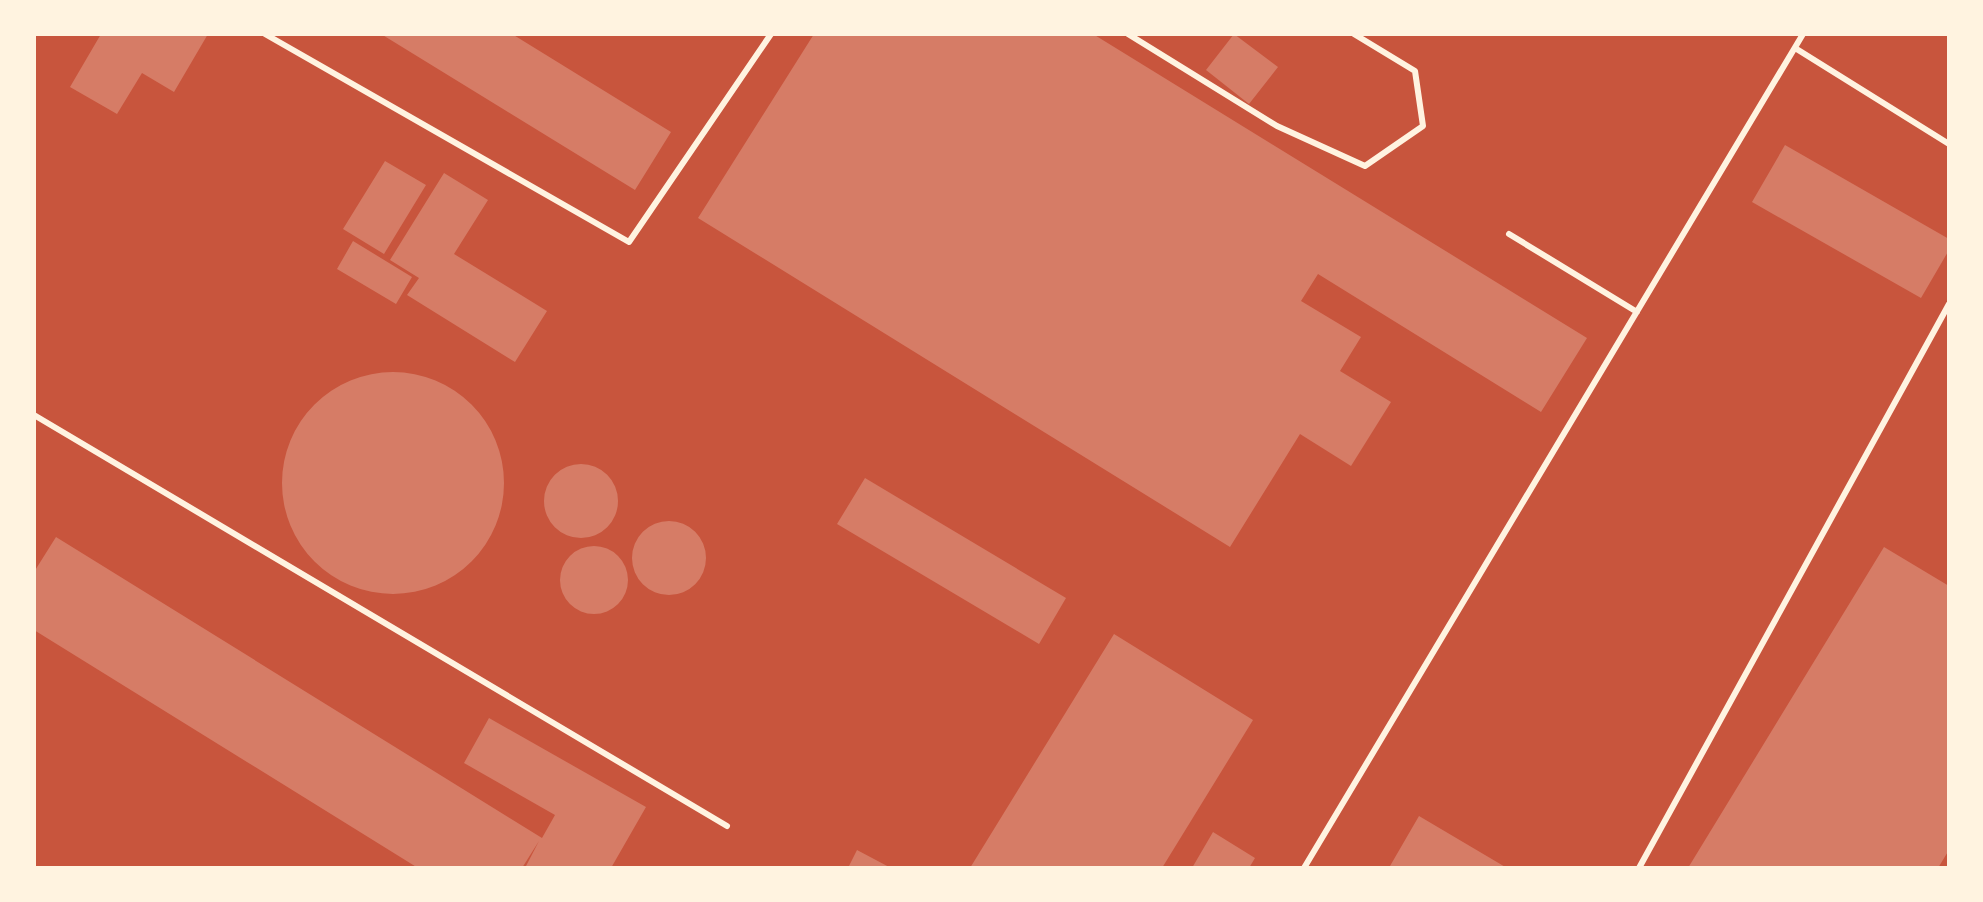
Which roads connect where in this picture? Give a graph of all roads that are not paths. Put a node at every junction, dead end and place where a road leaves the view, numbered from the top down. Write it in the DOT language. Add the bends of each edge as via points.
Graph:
graph roads {
  1 [pos="265,34"];
  2 [pos="771,34"];
  3 [pos="1128,34"];
  4 [pos="1354,34"];
  5 [pos="1803,34"];
  6 [pos="1795,48"];
  7 [pos="1949,144"];
  8 [pos="1509,234"];
  9 [pos="1949,304"];
  10 [pos="1637,312"];
  11 [pos="34,415"];
  12 [pos="727,826"];
  13 [pos="1304,868"];
  14 [pos="1639,868"];
  1 -- 2 [label="lane" via="629,242"];
  3 -- 4 [label="lane" via="1277,126 1365,166 1423,126 1415,71"];
  5 -- 6 [label="lane"];
  6 -- 7 [label="lane"];
  6 -- 10 [label="lane"];
  8 -- 10 [label="lane"];
  9 -- 14 [label="lane"];
  10 -- 13 [label="lane"];
  11 -- 12 [label="lane"];
}
